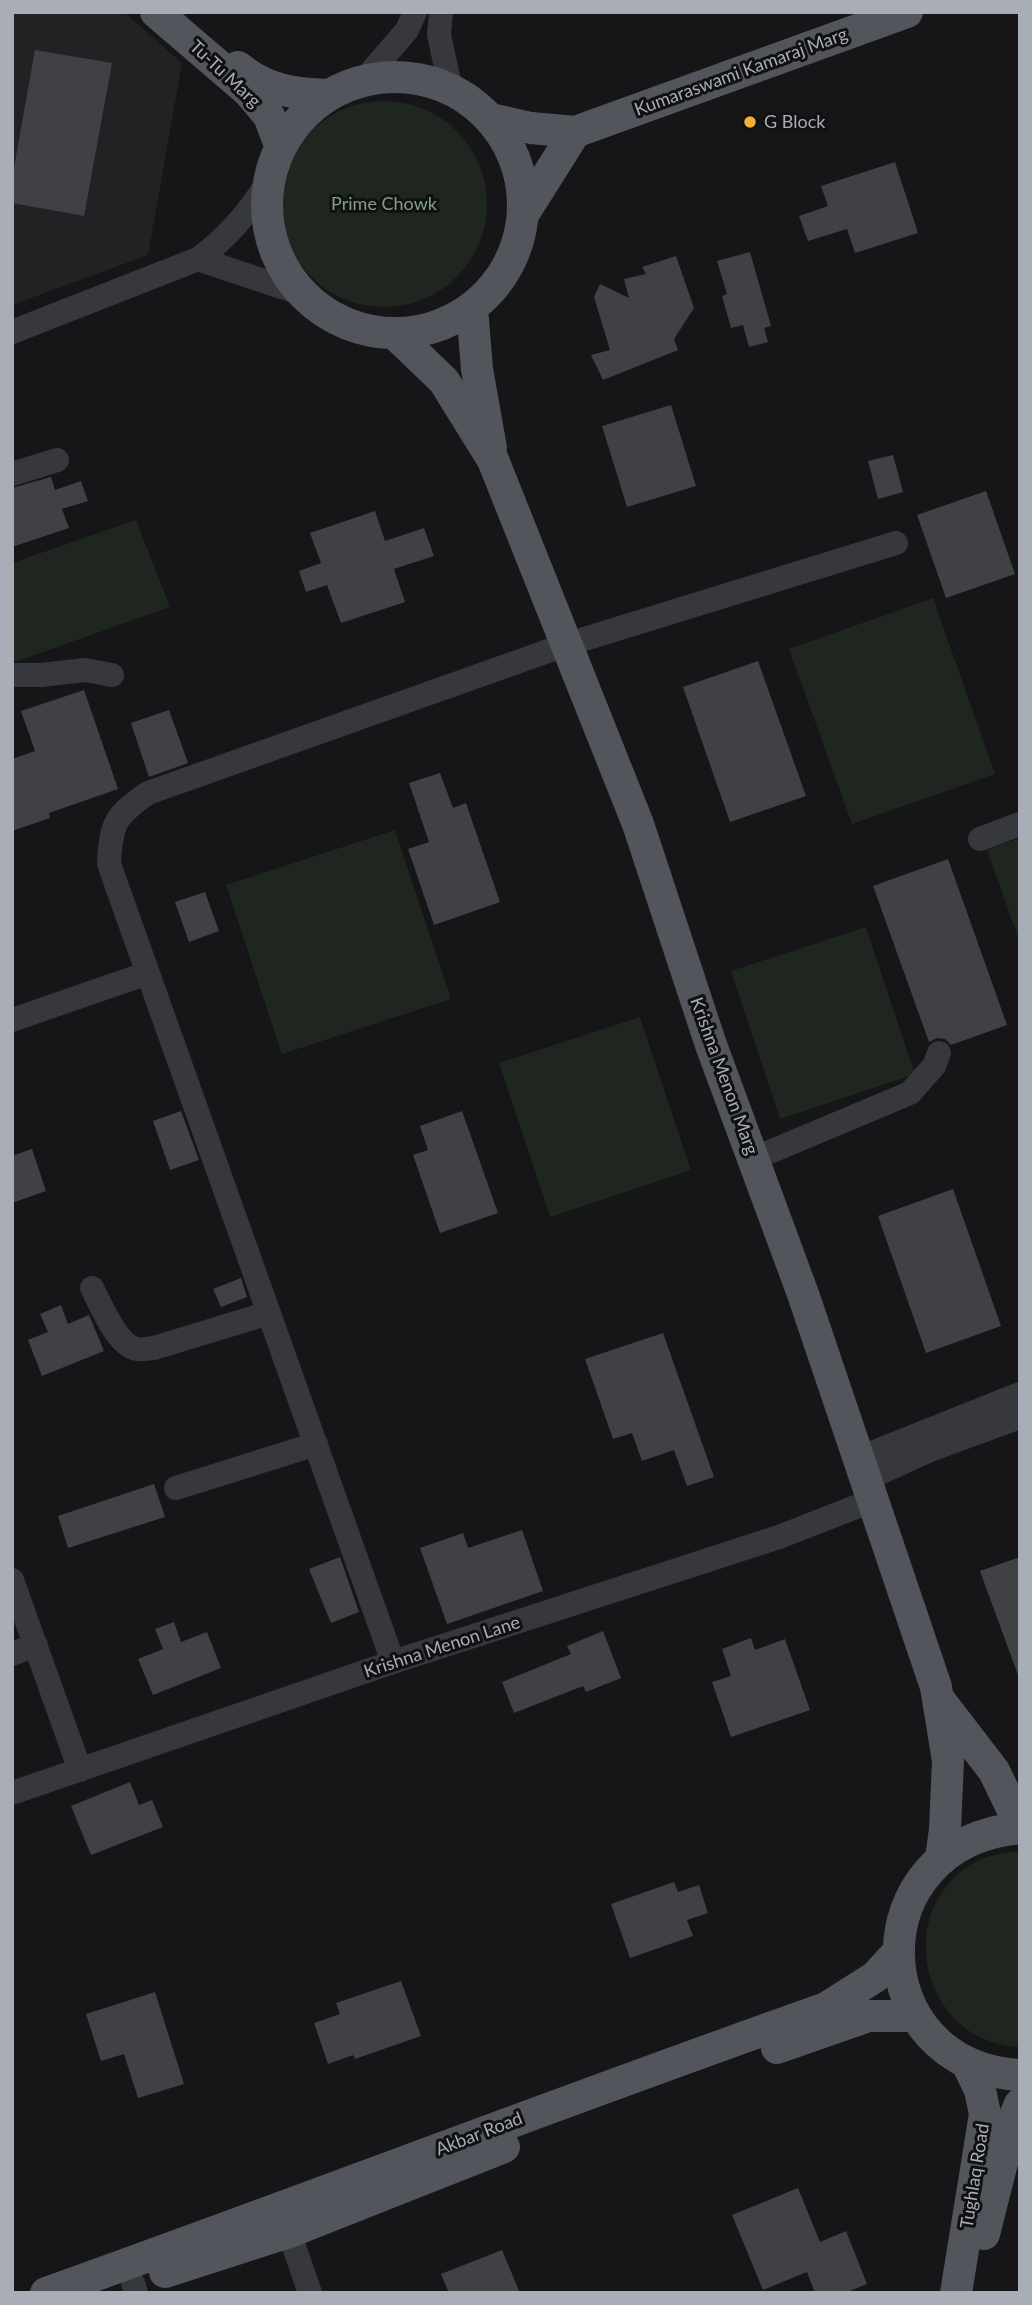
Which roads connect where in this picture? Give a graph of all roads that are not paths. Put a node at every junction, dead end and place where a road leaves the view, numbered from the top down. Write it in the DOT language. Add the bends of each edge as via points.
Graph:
graph roads {
  1 [pos="156,12"];
  2 [pos="173,12"];
  3 [pos="415,12"];
  4 [pos="441,12"];
  5 [pos="907,12"];
  6 [pos="364,80"];
  7 [pos="451,89"];
  8 [pos="328,94"];
  9 [pos="491,119"];
  10 [pos="575,132"];
  11 [pos="280,145"];
  12 [pos="267,183"];
  13 [pos="524,213"];
  14 [pos="198,259"];
  15 [pos="300,293"];
  16 [pos="472,308"];
  17 [pos="12,332"];
  18 [pos="395,334"];
  19 [pos="57,460"];
  20 [pos="493,460"];
  21 [pos="12,474"];
  22 [pos="896,543"];
  23 [pos="565,645"];
  24 [pos="12,675"];
  25 [pos="112,675"];
  26 [pos="1020,824"];
  27 [pos="980,839"];
  28 [pos="148,973"];
  29 [pos="12,1020"];
  30 [pos="939,1053"];
  31 [pos="753,1159"];
  32 [pos="92,1288"];
  33 [pos="269,1313"];
  34 [pos="1020,1394"];
  35 [pos="1020,1417"];
  36 [pos="316,1444"];
  37 [pos="864,1480"];
  38 [pos="177,1488"];
  39 [pos="12,1580"];
  40 [pos="36,1645"];
  41 [pos="12,1654"];
  42 [pos="393,1662"];
  43 [pos="938,1698"];
  44 [pos="80,1770"];
  45 [pos="12,1793"];
  46 [pos="1020,1827"];
  47 [pos="941,1859"];
  48 [pos="898,1952"];
  49 [pos="916,2016"];
  50 [pos="967,2063"];
  51 [pos="1020,2076"];
  52 [pos="1020,2104"];
  53 [pos="289,2232"];
  54 [pos="124,2289"];
  55 [pos="46,2293"];
  56 [pos="310,2293"];
  57 [pos="956,2293"];
  58 [pos="974,2293"];
  1 -- 11 [label="main road, Tu-Tu Marg" via="248,91 269,116"];
  2 -- 8 [label="main road, Tu-Tu Marg" via="244,72 277,90"];
  3 -- 6 [label="street" via="407,30"];
  4 -- 7 [label="street" via="439,35"];
  5 -- 10 [label="main road, Kumaraswami Kamaraj Marg"];
  6 -- 7 [label="main road" via="408,77"];
  6 -- 8 [label="main road"];
  7 -- 9 [label="main road"];
  8 -- 11 [label="main road" via="300,117"];
  9 -- 10 [label="main road, Kumaraswami Kamaraj Marg"];
  9 -- 13 [label="main road" via="510,147 522,179"];
  10 -- 13 [label="main road"];
  11 -- 12 [label="main road"];
  12 -- 14 [label="street" via="243,219"];
  12 -- 15 [label="main road" via="268,230 275,253"];
  13 -- 16 [label="main road" via="508,267"];
  14 -- 15 [label="street"];
  14 -- 17 [label="street"];
  15 -- 18 [label="main road" via="328,315 360,329"];
  16 -- 18 [label="main road" via="436,327"];
  16 -- 20 [label="main road, Krishna Menon Marg"];
  18 -- 20 [label="main road, Krishna Menon Marg" via="443,381"];
  19 -- 21 [label="street"];
  20 -- 23 [label="main road, Krishna Menon Marg"];
  22 -- 23 [label="street"];
  23 -- 28 [label="street" via="148,793 123,811 110,837 109,864"];
  23 -- 31 [label="main road, Krishna Menon Marg" via="638,824"];
  24 -- 25 [label="street" via="85,670"];
  26 -- 27 [label="street"];
  28 -- 29 [label="street"];
  28 -- 33 [label="street"];
  30 -- 31 [label="street" via="934,1066 910,1093"];
  31 -- 37 [label="main road, Krishna Menon Marg"];
  32 -- 33 [label="street" via="117,1334 137,1349 154,1348"];
  33 -- 36 [label="street"];
  34 -- 37 [label="street"];
  35 -- 37 [label="street"];
  36 -- 38 [label="street"];
  36 -- 42 [label="street"];
  37 -- 42 [label="street, Krishna Menon Lane" via="779,1537"];
  37 -- 43 [label="main road, Krishna Menon Marg"];
  39 -- 40 [label="street"];
  40 -- 41 [label="street"];
  40 -- 44 [label="street"];
  42 -- 44 [label="street, Krishna Menon Lane"];
  43 -- 46 [label="main road, Krishna Menon Marg" via="994,1771"];
  43 -- 47 [label="main road, Krishna Menon Marg" via="948,1761"];
  44 -- 45 [label="street, Krishna Menon Lane"];
  46 -- 47 [label="main road" via="984,1834"];
  47 -- 48 [label="main road" via="911,1896"];
  48 -- 49 [label="main road" via="901,1981"];
  48 -- 55 [label="main road, Akbar Road" via="875,1977 827,2008"];
  49 -- 50 [label="main road" via="935,2040"];
  49 -- 53 [label="main road, Akbar Road" via="869,2016 718,2068"];
  50 -- 51 [label="main road"];
  50 -- 57 [label="main road, Tughlaq Road" via="985,2115"];
  52 -- 58 [label="main road, Tughlaq Road" via="981,2247"];
  53 -- 54 [label="main road, Akbar Road"];
  53 -- 56 [label="street"];
}
